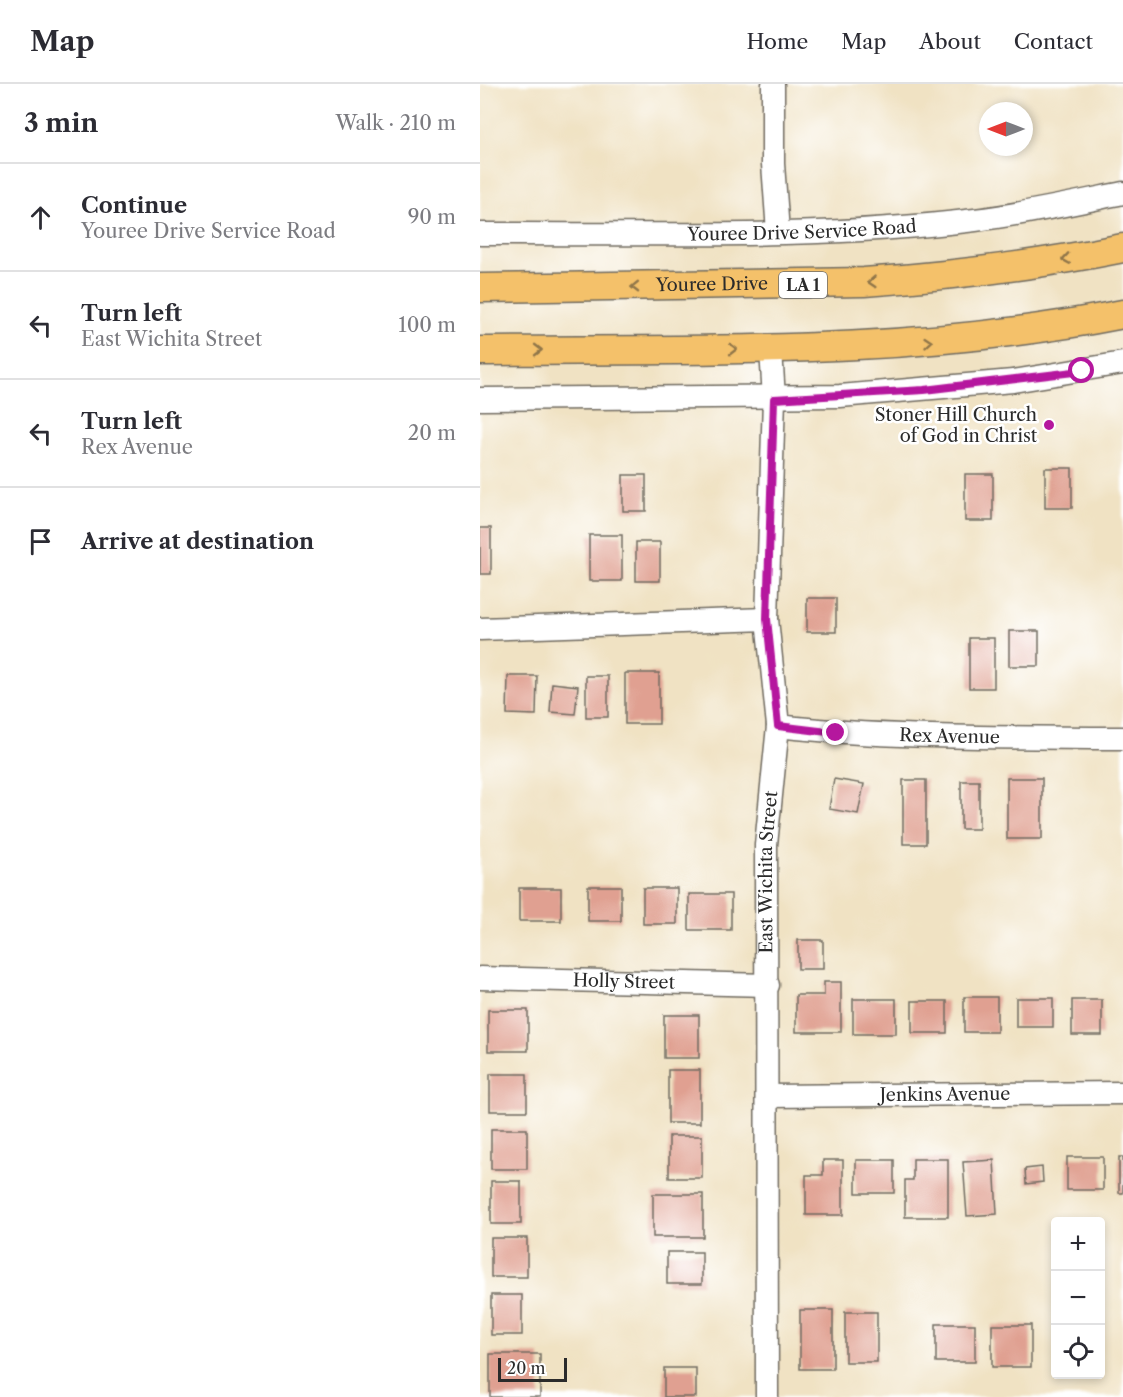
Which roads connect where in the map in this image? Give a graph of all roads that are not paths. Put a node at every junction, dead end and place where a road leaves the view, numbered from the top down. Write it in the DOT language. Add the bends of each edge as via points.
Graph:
graph roads {
  1 [pos="773,84"];
  2 [pos="1123,193"];
  3 [pos="777,232"];
  4 [pos="480,234"];
  5 [pos="1123,248"];
  6 [pos="480,288"];
  7 [pos="1123,314"];
  8 [pos="771,349"];
  9 [pos="480,351"];
  10 [pos="1123,363"];
  11 [pos="480,399"];
  12 [pos="774,399"];
  13 [pos="767,619"];
  14 [pos="480,629"];
  15 [pos="778,726"];
  16 [pos="1123,738"];
  17 [pos="480,978"];
  18 [pos="768,985"];
  19 [pos="1123,1094"];
  20 [pos="767,1096"];
  21 [pos="767,1397"];
  1 -- 3 [label="street" via="772,164"];
  2 -- 3 [label="street, Youree Drive Service Road" via="975,220"];
  3 -- 4 [label="street, Youree Drive Service Road"];
  5 -- 6 [label="main road, Youree Drive / LA 1, one-way" via="992,269 864,282"];
  8 -- 7 [label="main road, one-way" via="904,344 986,336"];
  9 -- 8 [label="main road, one-way"];
  8 -- 12 [label="street, East Wichita Street"];
  10 -- 12 [label="street" via="947,388"];
  11 -- 12 [label="street"];
  12 -- 13 [label="street, East Wichita Street"];
  13 -- 14 [label="street"];
  13 -- 15 [label="street, East Wichita Street"];
  15 -- 16 [label="street, Rex Avenue" via="836,733"];
  15 -- 18 [label="street, East Wichita Street" via="766,845"];
  17 -- 18 [label="street, Holly Street"];
  18 -- 20 [label="street, East Wichita Street"];
  19 -- 20 [label="street, Jenkins Avenue"];
  20 -- 21 [label="street, East Wichita Street"];
}
